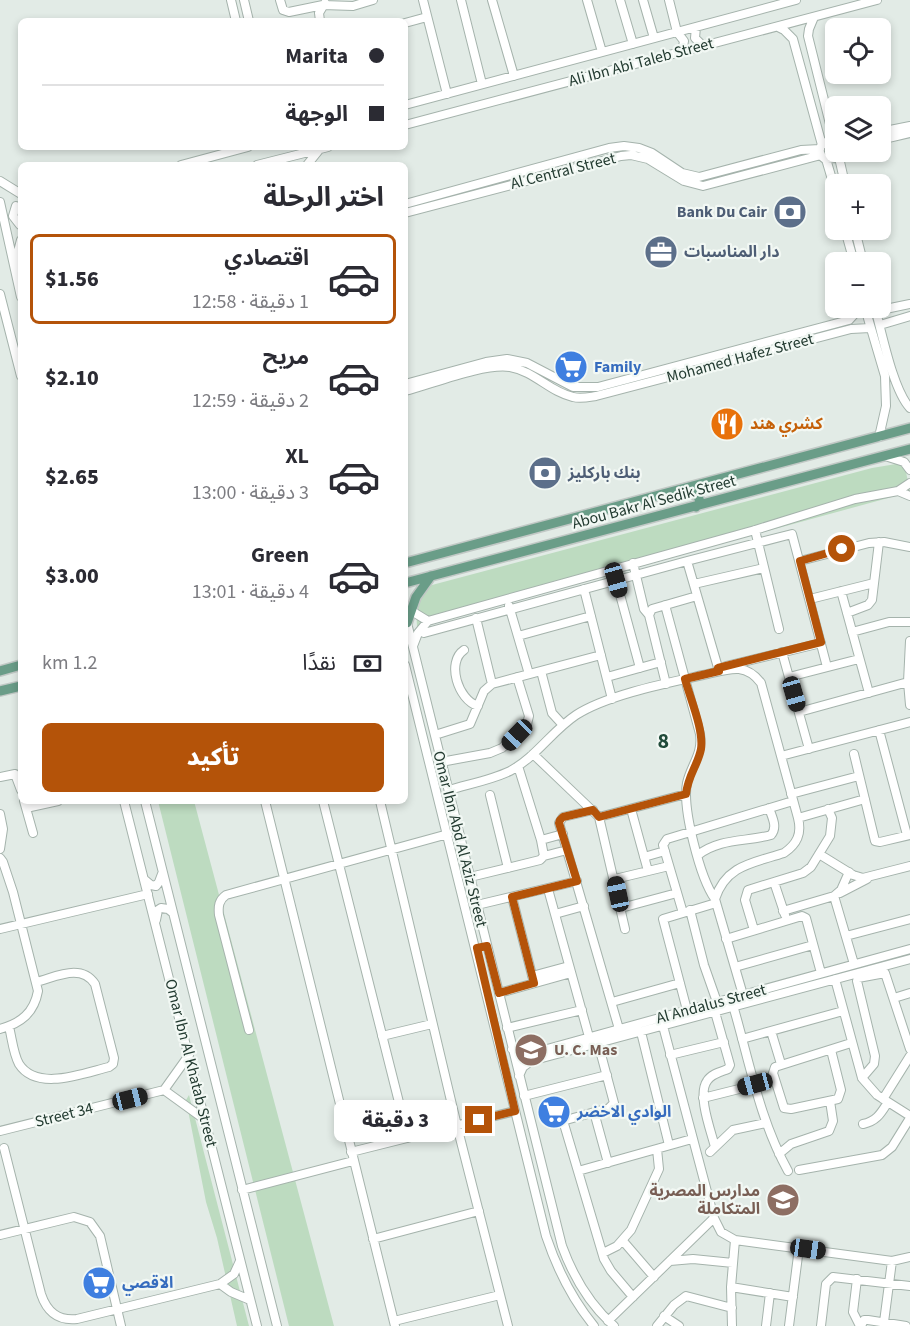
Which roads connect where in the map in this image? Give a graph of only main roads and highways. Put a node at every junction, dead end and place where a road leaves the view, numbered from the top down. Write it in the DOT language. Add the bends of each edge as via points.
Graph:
graph roads {
  1 [pos="910,428"];
  2 [pos="910,448"];
  3 [pos="718,480"];
  4 [pos="683,489"];
  5 [pos="729,498"];
  6 [pos="696,507"];
  7 [pos="408,557"];
  8 [pos="418,560"];
  9 [pos="408,562"];
  10 [pos="430,576"];
  11 [pos="408,582"];
  12 [pos="408,615"];
  13 [pos="18,666"];
  14 [pos="0,671"];
  15 [pos="18,687"];
  16 [pos="0,692"];
  1 -- 3 [label="main road, Abou Bakr Al Sedik Street"];
  2 -- 5 [label="main road, Abou Bakr Al Sedik Street"];
  3 -- 4 [label="main road, Abou Bakr Al Sedik Street"];
  3 -- 5 [label="main road" via="715,491"];
  4 -- 6 [label="main road" via="699,496"];
  4 -- 8 [label="main road, Abou Bakr Al Sedik Street"];
  5 -- 6 [label="main road, Abou Bakr Al Sedik Street"];
  6 -- 10 [label="main road, Abou Bakr Al Sedik Street"];
  7 -- 8 [label="main road"];
  8 -- 9 [label="main road, Abou Bakr Al Sedik Street"];
  10 -- 11 [label="main road, Abou Bakr Al Sedik Street"];
  10 -- 12 [label="main road"];
  13 -- 14 [label="main road"];
  15 -- 16 [label="main road"];
}
